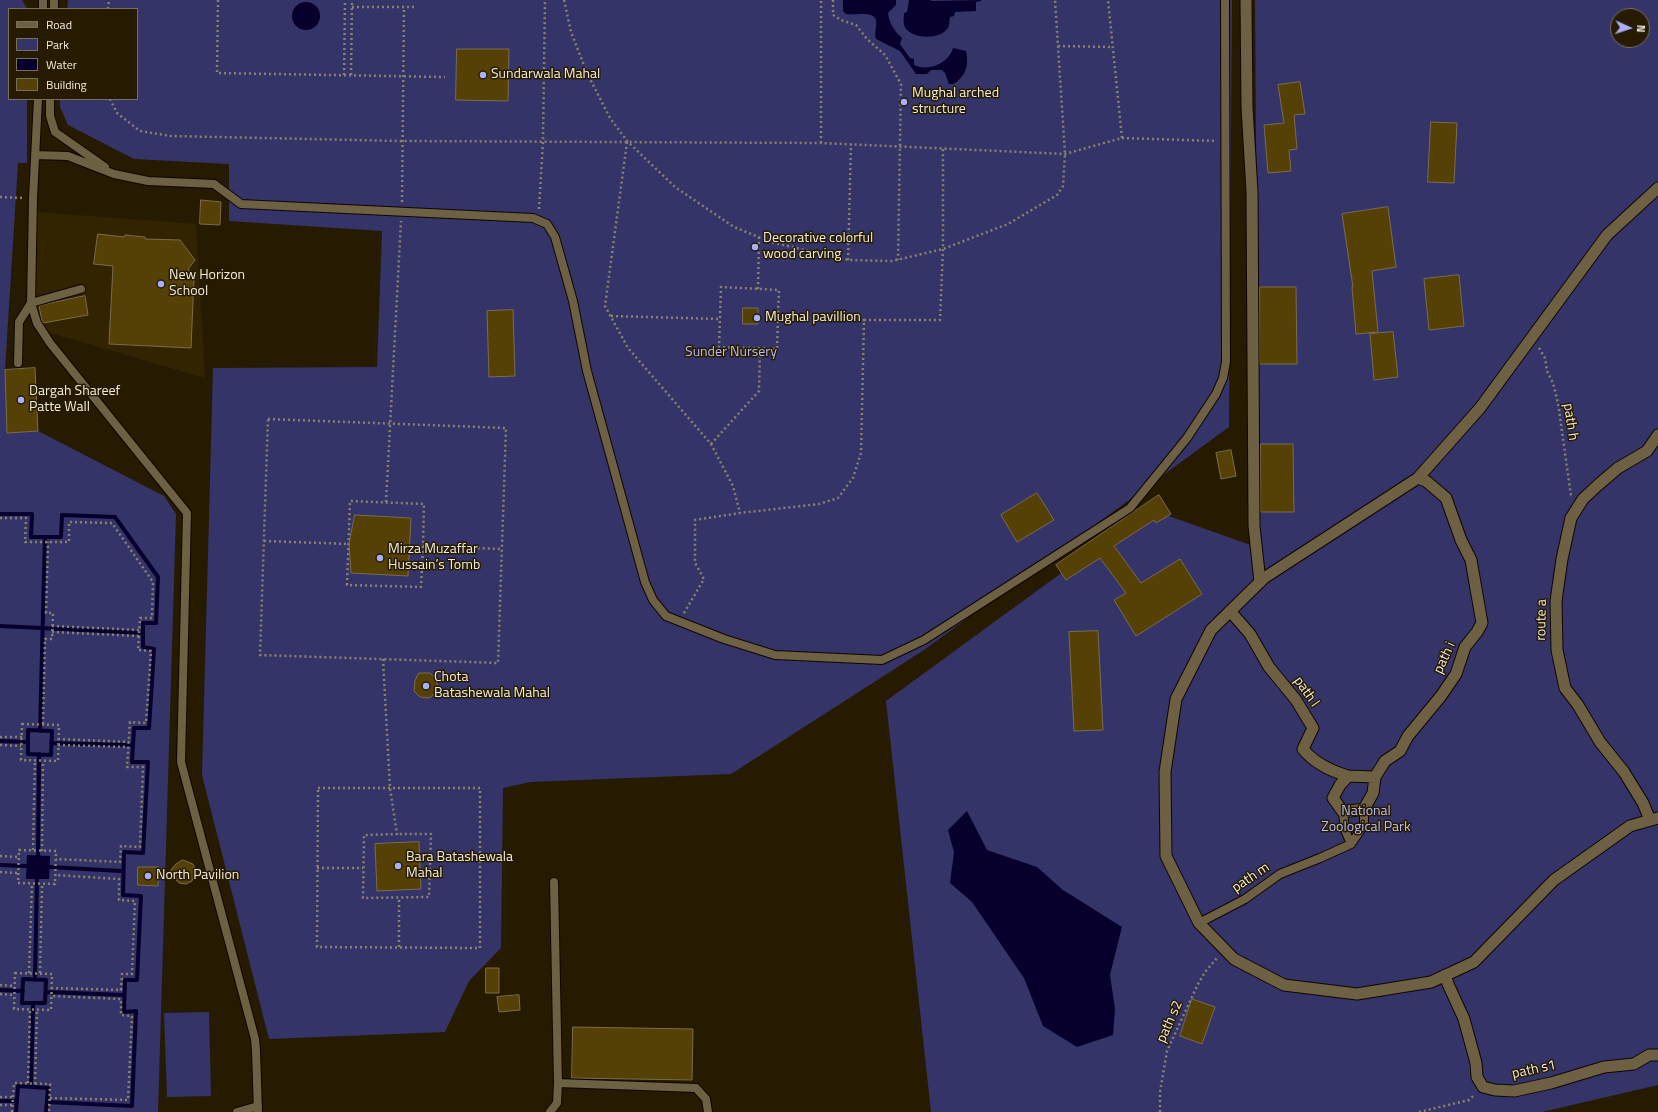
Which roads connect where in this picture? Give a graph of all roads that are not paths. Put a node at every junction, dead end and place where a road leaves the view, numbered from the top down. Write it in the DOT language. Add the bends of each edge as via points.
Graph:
graph roads {
  1 [pos="1225,0"];
  2 [pos="1246,0"];
  3 [pos="38,100"];
  4 [pos="50,100"];
  5 [pos="35,155"];
  6 [pos="114,174"];
  7 [pos="1658,188"];
  8 [pos="81,289"];
  9 [pos="31,303"];
  10 [pos="18,363"];
  11 [pos="1658,435"];
  12 [pos="1418,478"];
  13 [pos="1260,582"];
  14 [pos="1230,611"];
  15 [pos="1348,776"];
  16 [pos="1375,777"];
  17 [pos="1364,809"];
  18 [pos="1343,812"];
  19 [pos="1654,819"];
  20 [pos="1351,844"];
  21 [pos="554,882"];
  22 [pos="1199,923"];
  23 [pos="1445,975"];
  24 [pos="1658,1056"];
  25 [pos="558,1083"];
  26 [pos="258,1109"];
  27 [pos="237,1112"];
  28 [pos="550,1112"];
  29 [pos="708,1112"];
  1 -- 6 [label="lane" via="1226,362 1216,394 1187,438 1130,508 924,640 882,660 775,654 724,639 666,616 645,582 587,371 573,301 555,237 547,224 533,218 242,204 214,184 148,181"];
  2 -- 13 [label="street" via="1247,107 1252,192 1254,526"];
  3 -- 5 [label="lane"];
  4 -- 6 [label="lane" via="50,116 55,132"];
  5 -- 6 [label="lane" via="68,156"];
  5 -- 9 [label="lane"];
  7 -- 12 [label="street" via="1607,235 1480,408"];
  8 -- 9 [label="lane"];
  9 -- 10 [label="lane" via="19,322"];
  9 -- 26 [label="lane" via="36,323 50,343 187,513 181,762 255,1039"];
  11 -- 19 [label="street, route a" via="1647,451 1618,468 1598,485 1583,499 1573,514 1562,559 1556,601 1556,650 1565,688"];
  12 -- 13 [label="street"];
  12 -- 16 [label="street, path i" via="1426,481 1446,498 1460,540 1471,560 1482,622 1465,647 1456,674 1441,696 1408,736 1400,751 1385,761"];
  13 -- 14 [label="street"];
  14 -- 15 [label="street, path l" via="1250,634 1269,667 1296,700 1313,728 1303,749 1321,765"];
  14 -- 22 [label="street" via="1211,630 1176,699 1165,772 1166,856"];
  15 -- 16 [label="street"];
  15 -- 18 [label="street" via="1333,798"];
  16 -- 17 [label="street, path i" via="1373,793"];
  17 -- 18 [label="street"];
  17 -- 20 [label="lane" via="1364,825"];
  18 -- 20 [label="lane" via="1344,830"];
  19 -- 23 [label="street" via="1630,826 1554,880 1474,962"];
  20 -- 22 [label="lane, path m" via="1280,874 1245,899"];
  21 -- 25 [label="lane"];
  22 -- 23 [label="street" via="1234,959 1284,985 1357,994 1431,982"];
  23 -- 24 [label="street, path s1" via="1464,1019 1476,1063 1477,1077 1483,1087 1514,1091 1604,1067 1634,1064 1649,1056"];
  25 -- 28 [label="lane" via="557,1103"];
  25 -- 29 [label="lane" via="696,1088 706,1099"];
  26 -- 27 [label="lane"];
}
